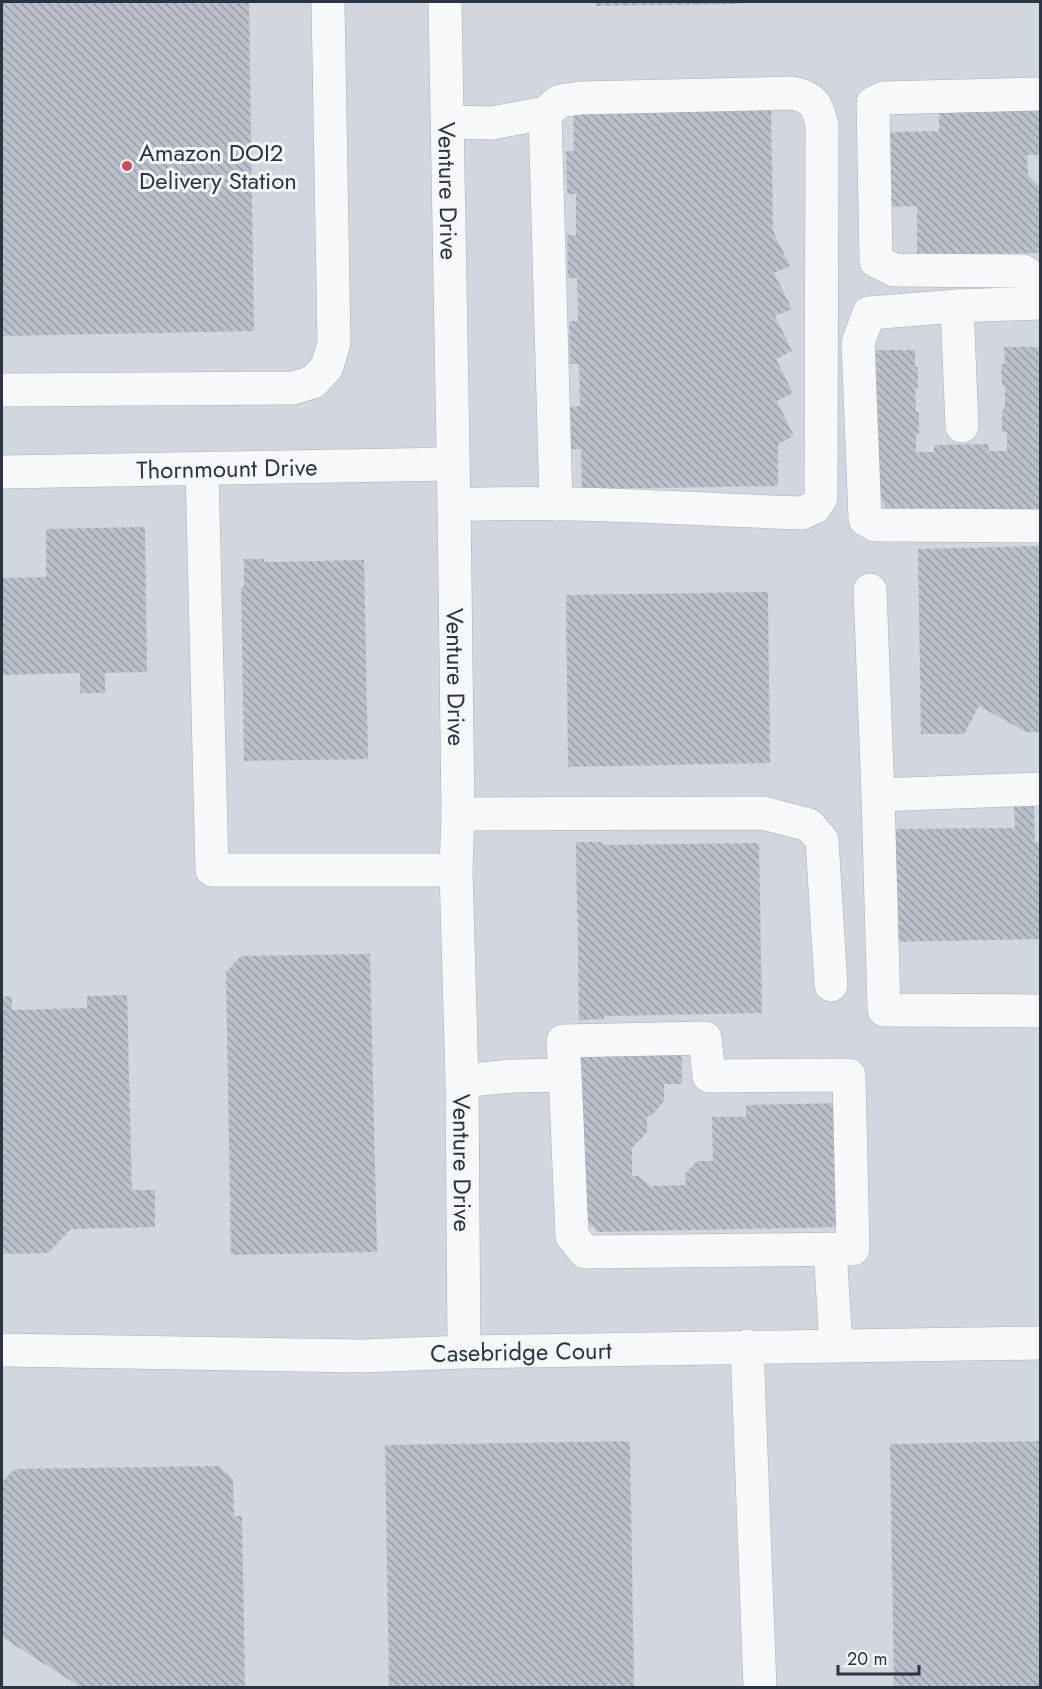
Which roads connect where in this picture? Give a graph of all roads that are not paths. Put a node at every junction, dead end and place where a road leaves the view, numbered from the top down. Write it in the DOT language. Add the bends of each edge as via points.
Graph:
graph roads {
  1 [pos="328,2"];
  2 [pos="445,2"];
  3 [pos="1041,94"];
  4 [pos="545,113"];
  5 [pos="448,122"];
  6 [pos="1041,283"];
  7 [pos="1041,303"];
  8 [pos="957,306"];
  9 [pos="2,390"];
  10 [pos="962,426"];
  11 [pos="453,464"];
  12 [pos="202,470"];
  13 [pos="2,472"];
  14 [pos="556,504"];
  15 [pos="454,505"];
  16 [pos="1041,526"];
  17 [pos="870,590"];
  18 [pos="1041,789"];
  19 [pos="878,795"];
  20 [pos="458,814"];
  21 [pos="456,870"];
  22 [pos="831,985"];
  23 [pos="1041,1011"];
  24 [pos="565,1075"];
  25 [pos="462,1081"];
  26 [pos="830,1250"];
  27 [pos="1041,1343"];
  28 [pos="836,1345"];
  29 [pos="747,1347"];
  30 [pos="2,1350"];
  31 [pos="464,1352"];
  32 [pos="760,1688"];
  1 -- 9 [label="street" via="334,343 327,367 313,382 293,388"];
  2 -- 5 [label="street, Venture Drive"];
  3 -- 6 [label="street" via="883,98 873,103 876,261 894,270 1023,271"];
  4 -- 5 [label="street" via="492,123"];
  4 -- 14 [label="street"];
  4 -- 14 [label="street" via="560,100 580,98 793,93 807,96 813,102 822,125 821,498 815,507 802,513"];
  5 -- 11 [label="street, Venture Drive"];
  7 -- 8 [label="street"];
  8 -- 10 [label="street"];
  8 -- 16 [label="street" via="869,313 858,343 864,519 875,525"];
  11 -- 12 [label="street, Thornmount Drive"];
  11 -- 15 [label="street, Venture Drive"];
  12 -- 13 [label="street, Thornmount Drive"];
  12 -- 21 [label="street" via="212,870"];
  14 -- 15 [label="street"];
  15 -- 20 [label="street, Venture Drive"];
  17 -- 19 [label="street"];
  18 -- 19 [label="street"];
  19 -- 23 [label="street" via="884,1010"];
  20 -- 21 [label="street, Venture Drive"];
  20 -- 22 [label="street" via="763,813 808,825 822,840"];
  21 -- 25 [label="street, Venture Drive"];
  24 -- 25 [label="street"];
  24 -- 26 [label="street" via="572,1236 585,1252"];
  24 -- 26 [label="street" via="563,1041 705,1038 709,1076 849,1076 853,1249"];
  25 -- 31 [label="street, Venture Drive"];
  26 -- 28 [label="street"];
  27 -- 28 [label="street, Casebridge Court"];
  28 -- 29 [label="street, Casebridge Court"];
  29 -- 31 [label="street, Casebridge Court"];
  29 -- 32 [label="street"];
  30 -- 31 [label="street, Casebridge Court" via="362,1356"];
}
